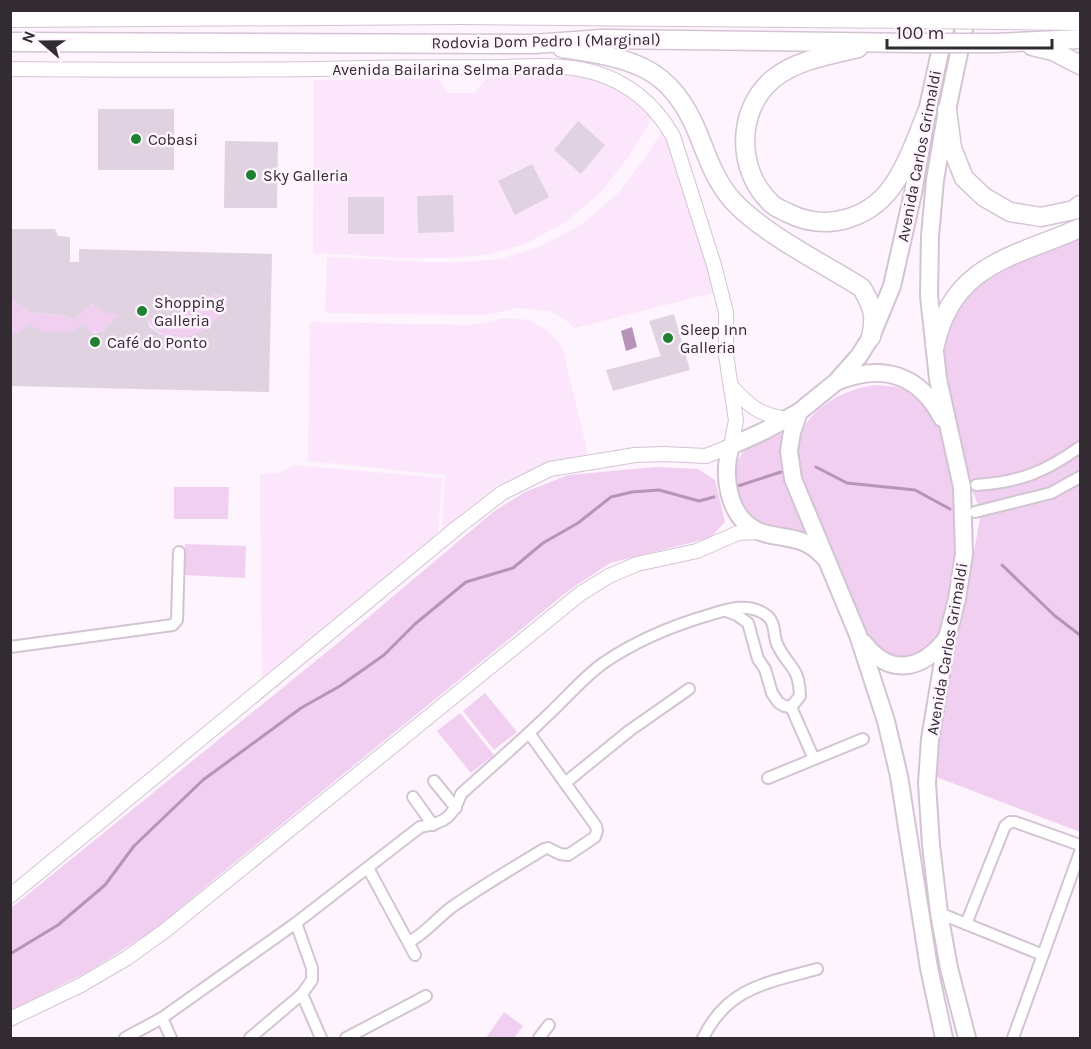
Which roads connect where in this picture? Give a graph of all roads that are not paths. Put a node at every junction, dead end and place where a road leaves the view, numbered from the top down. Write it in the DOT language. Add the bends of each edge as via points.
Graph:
graph roads {
  1 [pos="949,10"];
  2 [pos="968,10"];
  3 [pos="10,17"];
  4 [pos="1080,20"];
  5 [pos="1080,39"];
  6 [pos="10,42"];
  7 [pos="882,42"];
  8 [pos="1016,42"];
  9 [pos="534,44"];
  10 [pos="1080,64"];
  11 [pos="10,69"];
  12 [pos="947,110"];
  13 [pos="927,112"];
  14 [pos="1080,205"];
  15 [pos="1080,228"];
  16 [pos="871,337"];
  17 [pos="935,345"];
  18 [pos="836,382"];
  19 [pos="732,387"];
  20 [pos="793,416"];
  21 [pos="951,435"];
  22 [pos="731,446"];
  23 [pos="1080,447"];
  24 [pos="1080,477"];
  25 [pos="976,485"];
  26 [pos="975,512"];
  27 [pos="760,532"];
  28 [pos="179,552"];
  29 [pos="825,558"];
  30 [pos="724,610"];
  31 [pos="858,635"];
  32 [pos="947,638"];
  33 [pos="10,647"];
  34 [pos="689,689"];
  35 [pos="791,706"];
  36 [pos="529,733"];
  37 [pos="863,739"];
  38 [pos="814,759"];
  39 [pos="768,778"];
  40 [pos="434,781"];
  41 [pos="565,783"];
  42 [pos="413,797"];
  43 [pos="456,808"];
  44 [pos="433,825"];
  45 [pos="1080,845"];
  46 [pos="1080,852"];
  47 [pos="368,868"];
  48 [pos="10,896"];
  49 [pos="939,913"];
  50 [pos="296,923"];
  51 [pos="966,924"];
  52 [pos="409,942"];
  53 [pos="416,955"];
  54 [pos="1043,955"];
  55 [pos="817,969"];
  56 [pos="302,994"];
  57 [pos="426,996"];
  58 [pos="10,1018"];
  59 [pos="162,1018"];
  60 [pos="549,1025"];
  61 [pos="124,1038"];
  62 [pos="171,1038"];
  63 [pos="250,1038"];
  64 [pos="321,1038"];
  65 [pos="346,1038"];
  66 [pos="539,1038"];
  67 [pos="703,1038"];
  68 [pos="944,1038"];
  69 [pos="967,1038"];
  70 [pos="1013,1038"];
  1 -- 13 [label="main road, Avenida Carlos Grimaldi"];
  2 -- 12 [label="main road, Avenida Carlos Grimaldi"];
  3 -- 4 [label="highway, bridge" via="464,14"];
  5 -- 8 [label="highway, Rodovia Dom Pedro I (Marginal)"];
  6 -- 9 [label="highway, Rodovia Dom Pedro I (Marginal)"];
  7 -- 8 [label="highway, Rodovia Dom Pedro I (Marginal), bridge"];
  7 -- 9 [label="highway, Rodovia Dom Pedro I (Marginal)" via="602,39"];
  7 -- 13 [label="highway" via="807,61 774,78 755,98 745,124 745,154 755,183 772,205 800,219 830,223 861,215 897,180"];
  8 -- 10 [label="highway" via="1053,51"];
  9 -- 16 [label="highway" via="614,57 654,73 692,119 720,186 734,202 764,226 861,288 875,319"];
  11 -- 19 [label="street, Avenida Bailarina Selma Parada" via="556,66 616,81 650,105 673,136 726,312 727,374"];
  12 -- 14 [label="highway" via="952,148 964,178 984,197 1010,212 1041,217 1074,210"];
  12 -- 17 [label="main road, Avenida Carlos Grimaldi" via="930,236 929,296"];
  13 -- 16 [label="main road, Avenida Carlos Grimaldi" via="892,286"];
  15 -- 17 [label="highway" via="1005,257 973,277 951,303"];
  16 -- 18 [label="main road, Avenida Carlos Grimaldi"];
  17 -- 21 [label="main road, Avenida Carlos Grimaldi"];
  18 -- 20 [label="main road, Avenida Carlos Grimaldi"];
  18 -- 21 [label="main road" via="865,373 901,377 934,403"];
  19 -- 20 [label="street" via="761,413"];
  19 -- 22 [label="street, Avenida Bailarina Selma Parada" via="735,420"];
  20 -- 22 [label="main road, Avenida Carlos Grimaldi"];
  20 -- 29 [label="main road" via="789,452 793,479"];
  21 -- 32 [label="main road, Avenida Carlos Grimaldi" via="962,487 964,554"];
  22 -- 27 [label="main road" via="727,460 729,492 750,527"];
  22 -- 48 [label="street" via="706,456 635,455 550,469 502,493"];
  23 -- 25 [label="street" via="1032,475"];
  24 -- 26 [label="street" via="1051,493"];
  27 -- 29 [label="main road" via="810,544"];
  27 -- 58 [label="street" via="738,533 697,551 637,564 580,594 166,930 81,985"];
  28 -- 33 [label="street" via="177,620 173,625"];
  29 -- 31 [label="main road"];
  30 -- 35 [label="street" via="748,622 772,693 778,702"];
  30 -- 35 [label="street" via="741,607 768,616 776,642 800,681 800,696"];
  30 -- 36 [label="street" via="674,625 601,665"];
  31 -- 32 [label="main road" via="873,655 899,665 927,658"];
  31 -- 68 [label="main road" via="899,776"];
  32 -- 49 [label="main road, Avenida Carlos Grimaldi" via="930,739 927,783"];
  34 -- 41 [label="street"];
  35 -- 38 [label="street"];
  36 -- 41 [label="street"];
  36 -- 43 [label="street" via="461,794"];
  37 -- 38 [label="street"];
  38 -- 39 [label="street"];
  40 -- 43 [label="street"];
  41 -- 52 [label="street" via="596,826 595,837 568,855 544,849 446,911"];
  42 -- 44 [label="street"];
  43 -- 44 [label="street" via="447,819"];
  44 -- 47 [label="street" via="420,827"];
  45 -- 51 [label="street" via="1010,822 1005,826"];
  46 -- 54 [label="street"];
  47 -- 50 [label="street"];
  47 -- 52 [label="street"];
  49 -- 51 [label="street"];
  49 -- 69 [label="main road, Avenida Carlos Grimaldi"];
  50 -- 56 [label="street" via="312,968 312,980"];
  50 -- 59 [label="street"];
  51 -- 54 [label="street"];
  52 -- 53 [label="street"];
  54 -- 70 [label="street"];
  55 -- 67 [label="street" via="737,996"];
  56 -- 63 [label="street"];
  56 -- 64 [label="street"];
  57 -- 65 [label="street"];
  59 -- 61 [label="street"];
  59 -- 62 [label="street"];
  60 -- 66 [label="street"];
}
